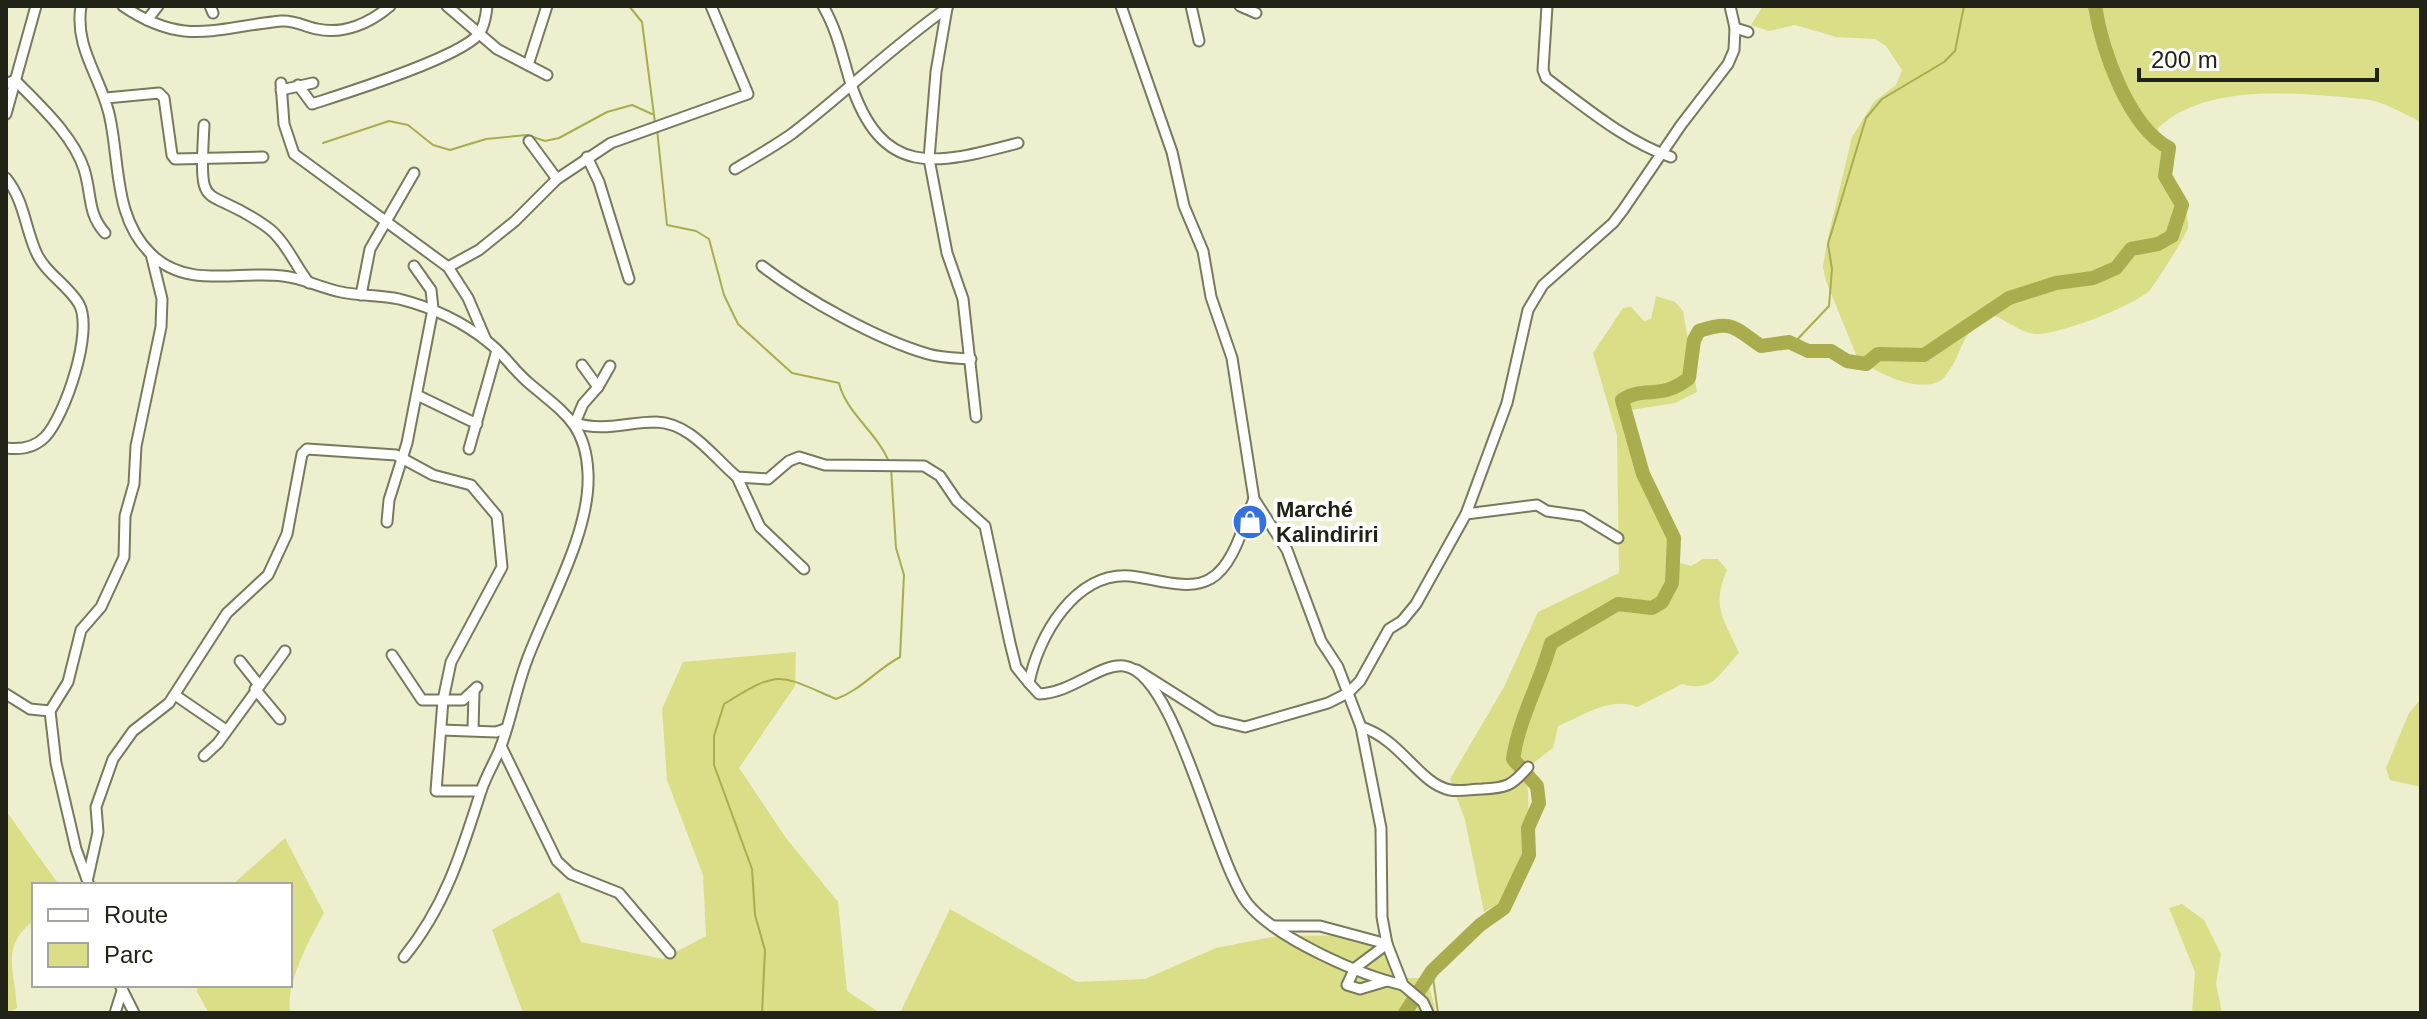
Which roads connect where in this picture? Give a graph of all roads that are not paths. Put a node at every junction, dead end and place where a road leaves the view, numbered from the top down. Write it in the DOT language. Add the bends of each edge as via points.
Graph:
graph roads {
  1 [pos="36,6"];
  2 [pos="81,6"];
  3 [pos="123,6"];
  4 [pos="158,6"];
  5 [pos="390,6"];
  6 [pos="447,6"];
  7 [pos="487,6"];
  8 [pos="547,6"];
  9 [pos="711,6"];
  10 [pos="823,6"];
  11 [pos="1121,6"];
  12 [pos="1191,6"];
  13 [pos="1240,6"];
  14 [pos="1547,6"];
  15 [pos="1730,6"];
  16 [pos="948,7"];
  17 [pos="1256,13"];
  18 [pos="147,20"];
  19 [pos="1735,28"];
  20 [pos="1748,32"];
  21 [pos="479,34"];
  22 [pos="1199,41"];
  23 [pos="528,65"];
  24 [pos="547,75"];
  25 [pos="10,82"];
  26 [pos="313,83"];
  27 [pos="298,85"];
  28 [pos="852,85"];
  29 [pos="106,98"];
  30 [pos="6,114"];
  31 [pos="204,125"];
  32 [pos="529,141"];
  33 [pos="1018,143"];
  34 [pos="1667,155"];
  35 [pos="263,157"];
  36 [pos="587,157"];
  37 [pos="929,159"];
  38 [pos="200,161"];
  39 [pos="735,169"];
  40 [pos="414,173"];
  41 [pos="6,178"];
  42 [pos="557,179"];
  43 [pos="384,220"];
  44 [pos="105,233"];
  45 [pos="151,254"];
  46 [pos="414,266"];
  47 [pos="762,266"];
  48 [pos="448,267"];
  49 [pos="629,279"];
  50 [pos="309,283"];
  51 [pos="361,295"];
  52 [pos="433,309"];
  53 [pos="486,340"];
  54 [pos="497,350"];
  55 [pos="971,359"];
  56 [pos="582,365"];
  57 [pos="610,366"];
  58 [pos="598,387"];
  59 [pos="417,395"];
  60 [pos="976,417"];
  61 [pos="575,423"];
  62 [pos="477,424"];
  63 [pos="6,448"];
  64 [pos="469,449"];
  65 [pos="401,457"];
  66 [pos="737,477"];
  67 [pos="1254,499"];
  68 [pos="1466,514"];
  69 [pos="387,522"];
  70 [pos="1618,538"];
  71 [pos="804,569"];
  72 [pos="285,651"];
  73 [pos="392,655"];
  74 [pos="240,661"];
  75 [pos="1137,670"];
  76 [pos="1029,683"];
  77 [pos="257,687"];
  78 [pos="1348,693"];
  79 [pos="6,694"];
  80 [pos="175,695"];
  81 [pos="443,700"];
  82 [pos="50,711"];
  83 [pos="280,719"];
  84 [pos="1361,727"];
  85 [pos="505,729"];
  86 [pos="226,730"];
  87 [pos="441,730"];
  88 [pos="473,730"];
  89 [pos="501,746"];
  90 [pos="204,756"];
  91 [pos="1528,767"];
  92 [pos="481,791"];
  93 [pos="88,881"];
  94 [pos="1269,926"];
  95 [pos="1387,944"];
  96 [pos="670,953"];
  97 [pos="404,957"];
  98 [pos="1355,968"];
  99 [pos="1387,981"];
  100 [pos="1403,985"];
  101 [pos="121,988"];
  102 [pos="115,1013"];
  103 [pos="134,1013"];
  104 [pos="1428,1013"];
  1 -- 25 [label="street"];
  2 -- 29 [label="street" via="82,49"];
  3 -- 18 [label="street"];
  4 -- 18 [label="street"];
  5 -- 18 [label="street" via="371,20 331,32 282,21 189,33"];
  6 -- 21 [label="street"];
  7 -- 21 [label="street"];
  8 -- 23 [label="street"];
  9 -- 36 [label="street" via="748,94 651,127"];
  10 -- 28 [label="street"];
  11 -- 67 [label="street" via="1172,152 1184,206 1197,231 1211,297 1232,358"];
  12 -- 22 [label="street"];
  13 -- 17 [label="street"];
  14 -- 34 [label="street" via="1546,78 1627,136"];
  15 -- 19 [label="street"];
  16 -- 28 [label="street" via="902,39"];
  16 -- 37 [label="street"];
  19 -- 20 [label="street"];
  19 -- 34 [label="street" via="1728,64 1681,125"];
  21 -- 23 [label="street"];
  21 -- 27 [label="street" via="417,67 312,104"];
  23 -- 24 [label="street"];
  25 -- 30 [label="street"];
  25 -- 44 [label="street" via="51,118 84,167 89,207"];
  26 -- 27 [label="street"];
  27 -- 43 [label="street" via="281,87 294,154"];
  28 -- 37 [label="street" via="873,128 890,148 908,158"];
  28 -- 39 [label="street" via="791,135"];
  29 -- 38 [label="street" via="159,93 172,155"];
  29 -- 45 [label="street" via="123,209"];
  31 -- 38 [label="street"];
  32 -- 42 [label="street"];
  33 -- 37 [label="street"];
  34 -- 68 [label="street" via="1618,223 1553,275 1528,310 1507,403"];
  35 -- 38 [label="street"];
  36 -- 42 [label="street"];
  36 -- 49 [label="street"];
  37 -- 55 [label="street" via="947,253 963,299"];
  38 -- 50 [label="street" via="209,198 268,228"];
  40 -- 43 [label="street"];
  41 -- 63 [label="street" via="20,201 37,253 80,305 85,335 59,419 26,449"];
  42 -- 48 [label="street" via="479,250"];
  43 -- 48 [label="street"];
  43 -- 51 [label="street" via="370,249"];
  45 -- 50 [label="street" via="169,268 190,274 224,279 286,276"];
  45 -- 82 [label="street" via="162,299 161,327 136,446 124,557 101,607 81,630 68,682"];
  46 -- 52 [label="street" via="431,290"];
  47 -- 55 [label="street" via="799,294 885,335 928,354"];
  48 -- 53 [label="street"];
  50 -- 51 [label="street"];
  51 -- 52 [label="street"];
  52 -- 53 [label="street"];
  52 -- 59 [label="street"];
  53 -- 54 [label="street"];
  54 -- 61 [label="street"];
  54 -- 62 [label="street"];
  55 -- 60 [label="street"];
  56 -- 58 [label="street"];
  57 -- 58 [label="street"];
  58 -- 61 [label="street"];
  59 -- 62 [label="street"];
  59 -- 65 [label="street"];
  61 -- 66 [label="street" via="604,429 658,422 680,429 709,446"];
  61 -- 85 [label="street" via="588,474 586,499"];
  62 -- 64 [label="street"];
  65 -- 69 [label="street"];
  65 -- 80 [label="street" via="307,449 302,454 283,547 258,587 227,613"];
  65 -- 81 [label="street" via="433,475 471,485 497,516 502,567 451,662"];
  66 -- 71 [label="street" via="760,527"];
  66 -- 76 [label="street" via="768,479 799,457 825,465 924,466 940,476 957,501 985,526 1016,667"];
  67 -- 76 [label="street" via="1222,569 1210,580 1107,577 1077,593 1032,665"];
  67 -- 78 [label="street" via="1287,550 1321,641"];
  68 -- 70 [label="street" via="1537,505 1582,516"];
  68 -- 78 [label="street" via="1416,604 1389,629"];
  72 -- 77 [label="street"];
  73 -- 81 [label="street" via="419,699"];
  74 -- 77 [label="street"];
  75 -- 76 [label="street" via="1111,667 1051,694 1039,694"];
  75 -- 78 [label="street" via="1216,720 1245,727"];
  75 -- 94 [label="street" via="1187,752 1231,877"];
  77 -- 83 [label="street"];
  77 -- 86 [label="street"];
  78 -- 84 [label="street"];
  79 -- 82 [label="street" via="30,709"];
  80 -- 86 [label="street"];
  80 -- 93 [label="street" via="133,731 113,759 96,807 98,832"];
  81 -- 87 [label="street"];
  81 -- 88 [label="street" via="463,700 476,690"];
  82 -- 93 [label="street" via="56,763"];
  84 -- 91 [label="street" via="1393,742 1446,790 1502,790 1516,783"];
  84 -- 95 [label="street" via="1381,828"];
  85 -- 88 [label="street"];
  85 -- 89 [label="street"];
  86 -- 90 [label="street"];
  87 -- 88 [label="street"];
  87 -- 92 [label="street" via="436,791"];
  89 -- 92 [label="street"];
  89 -- 96 [label="street" via="557,861 571,874 619,893"];
  92 -- 97 [label="street" via="448,887"];
  94 -- 95 [label="street" via="1320,926"];
  94 -- 98 [label="street"];
  95 -- 98 [label="street"];
  95 -- 100 [label="street"];
  98 -- 99 [label="street"];
  98 -- 99 [label="street" via="1349,988"];
  99 -- 100 [label="street"];
  100 -- 104 [label="street"];
  101 -- 102 [label="street"];
  101 -- 103 [label="street"];
}
